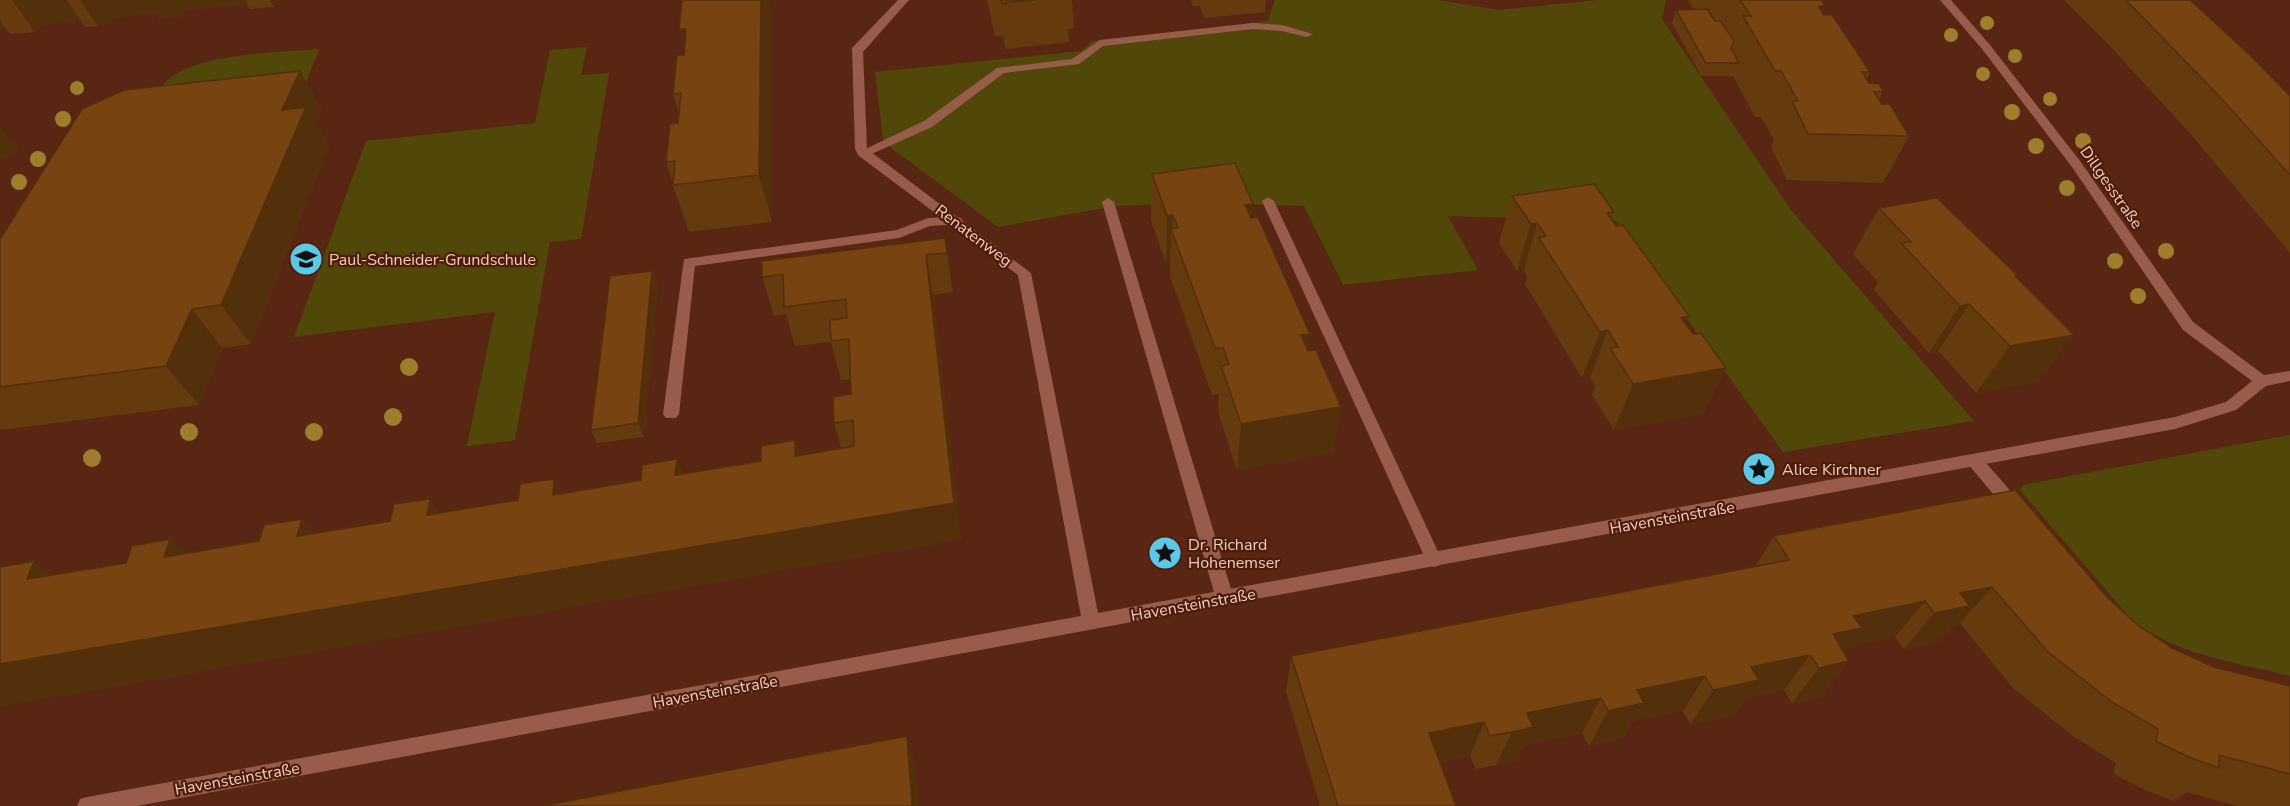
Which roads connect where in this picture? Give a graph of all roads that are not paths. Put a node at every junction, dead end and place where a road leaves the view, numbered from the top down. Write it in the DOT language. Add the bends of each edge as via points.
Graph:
graph roads {
  1 [pos="904,0"];
  2 [pos="1945,0"];
  3 [pos="1307,34"];
  4 [pos="863,153"];
  5 [pos="1268,201"];
  6 [pos="1107,202"];
  7 [pos="956,221"];
  8 [pos="2290,376"];
  9 [pos="2262,381"];
  10 [pos="671,414"];
  11 [pos="1974,460"];
  12 [pos="2027,522"];
  13 [pos="1434,560"];
  14 [pos="1225,599"];
  15 [pos="1091,621"];
  16 [pos="87,806"];
  1 -- 4 [label="street" via="857,52"];
  2 -- 9 [label="street, Dillgesstraße" via="2076,164 2188,326"];
  3 -- 4 [label="street" via="1253,26 1100,43 1075,62 1001,70 928,124"];
  4 -- 7 [label="street, Renatenweg"];
  5 -- 13 [label="street"];
  6 -- 14 [label="street"];
  7 -- 10 [label="street" via="928,222 899,234 689,262"];
  7 -- 15 [label="street, Renatenweg" via="1024,273"];
  8 -- 9 [label="street, Havensteinstraße"];
  9 -- 11 [label="street, Havensteinstraße" via="2231,406 2175,423"];
  11 -- 12 [label="street"];
  11 -- 13 [label="street, Havensteinstraße"];
  13 -- 14 [label="street, Havensteinstraße"];
  14 -- 15 [label="street, Havensteinstraße"];
  15 -- 16 [label="street, Havensteinstraße"];
}
